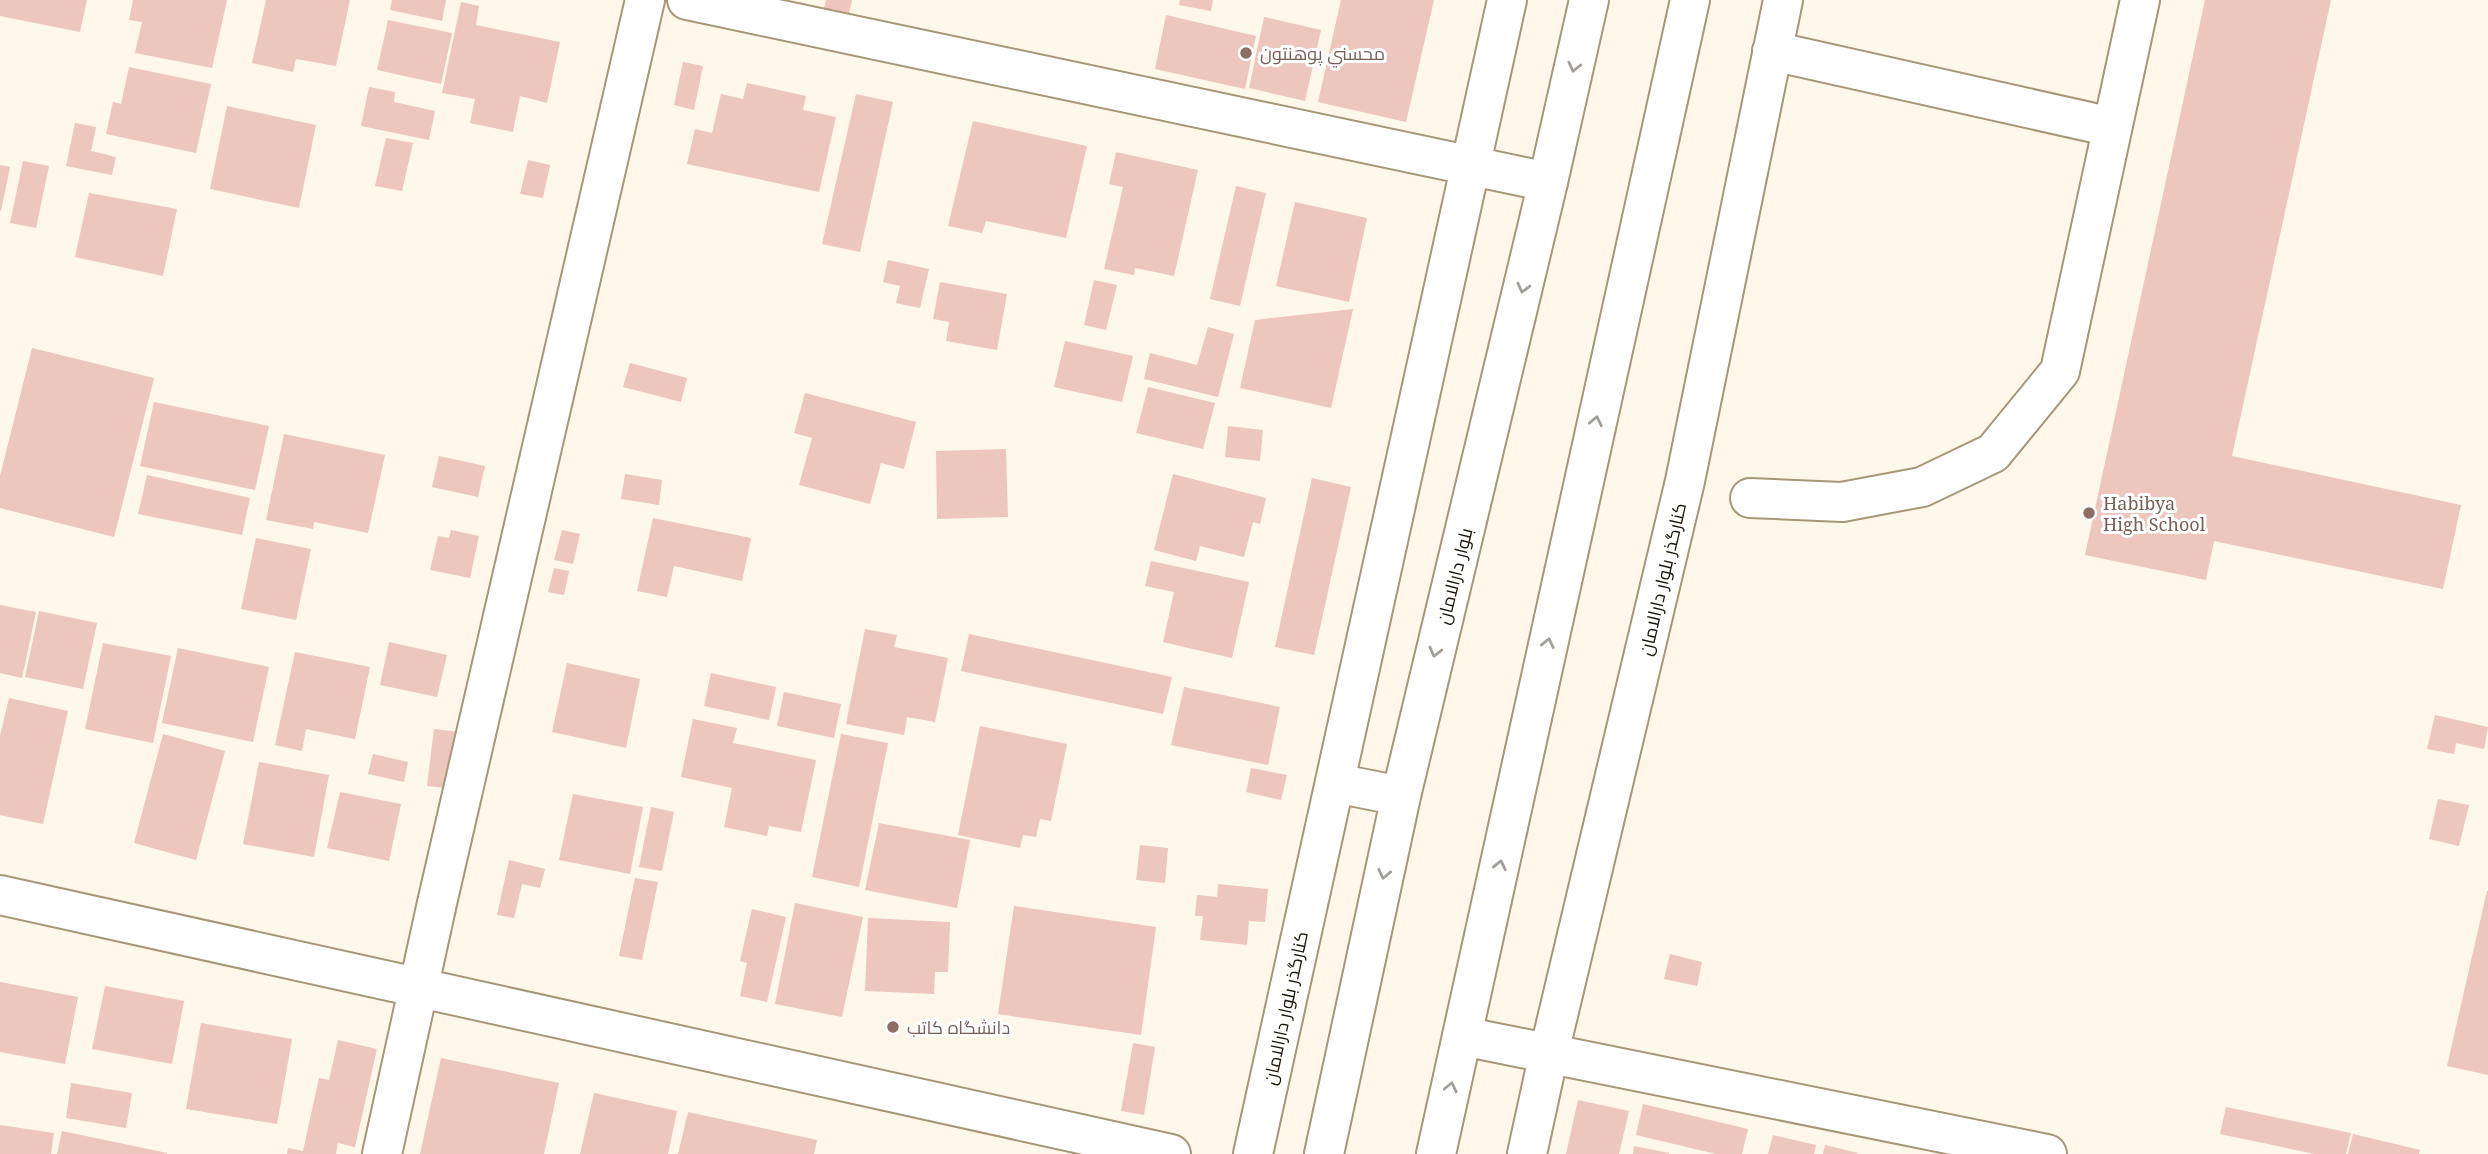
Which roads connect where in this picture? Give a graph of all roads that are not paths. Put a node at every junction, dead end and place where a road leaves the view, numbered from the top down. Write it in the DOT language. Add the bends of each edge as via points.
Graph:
graph roads {
  1 [pos="645,0"];
  2 [pos="687,0"];
  3 [pos="1507,0"];
  4 [pos="1589,0"];
  5 [pos="1690,0"];
  6 [pos="1783,0"];
  7 [pos="2140,0"];
  8 [pos="1772,51"];
  9 [pos="2112,127"];
  10 [pos="1470,166"];
  11 [pos="1548,182"];
  12 [pos="1750,498"];
  13 [pos="1335,783"];
  14 [pos="1401,796"];
  15 [pos="0,895"];
  16 [pos="417,987"];
  17 [pos="1462,1036"];
  18 [pos="1549,1053"];
  19 [pos="382,1154"];
  20 [pos="1171,1154"];
  21 [pos="1253,1154"];
  22 [pos="1324,1154"];
  23 [pos="1436,1154"];
  24 [pos="1527,1154"];
  25 [pos="2047,1154"];
  1 -- 16 [label="street"];
  2 -- 10 [label="street"];
  3 -- 10 [label="street, کنارگذر بلوار دارالامان"];
  4 -- 11 [label="street, بلوار دارالامان, one-way"];
  17 -- 5 [label="street, one-way"];
  6 -- 8 [label="street, کنارگذر بلوار دارالامان"];
  7 -- 9 [label="street"];
  8 -- 9 [label="street"];
  8 -- 18 [label="street, کنارگذر بلوار دارالامان" via="1685,481"];
  9 -- 12 [label="street" via="2060,371 1993,453 1922,487 1842,502"];
  10 -- 11 [label="street"];
  10 -- 13 [label="street, کنارگذر بلوار دارالامان"];
  11 -- 14 [label="street, بلوار دارالامان, one-way"];
  13 -- 14 [label="street"];
  13 -- 21 [label="street, کنارگذر بلوار دارالامان"];
  14 -- 22 [label="street, بلوار دارالامان, one-way"];
  15 -- 16 [label="street"];
  16 -- 19 [label="street"];
  16 -- 20 [label="street"];
  17 -- 18 [label="street"];
  23 -- 17 [label="street, one-way"];
  18 -- 24 [label="street, کنارگذر بلوار دارالامان"];
  18 -- 25 [label="street"];
}
